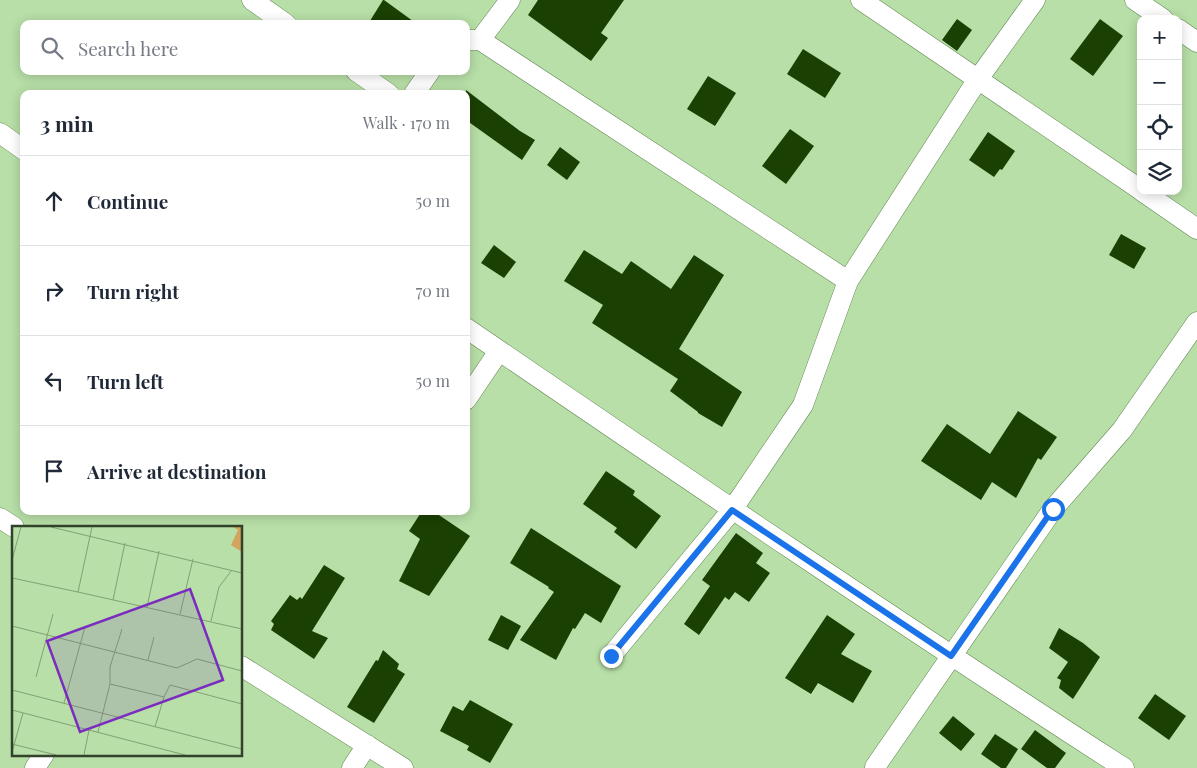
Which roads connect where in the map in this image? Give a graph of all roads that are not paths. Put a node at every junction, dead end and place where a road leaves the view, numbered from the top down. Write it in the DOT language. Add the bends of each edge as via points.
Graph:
graph roads {
  1 [pos="252,0"];
  2 [pos="510,0"];
  3 [pos="861,0"];
  4 [pos="1035,0"];
  5 [pos="1135,0"];
  6 [pos="1157,15"];
  7 [pos="280,20"];
  8 [pos="1182,32"];
  9 [pos="473,40"];
  10 [pos="1197,42"];
  11 [pos="362,75"];
  12 [pos="427,75"];
  13 [pos="978,79"];
  14 [pos="382,90"];
  15 [pos="417,90"];
  16 [pos="0,133"];
  17 [pos="20,147"];
  18 [pos="1137,188"];
  19 [pos="1147,195"];
  20 [pos="1197,228"];
  21 [pos="848,281"];
  22 [pos="1197,322"];
  23 [pos="470,331"];
  24 [pos="499,351"];
  25 [pos="470,394"];
  26 [pos="732,510"];
  27 [pos="0,518"];
  28 [pos="12,526"];
  29 [pos="611,656"];
  30 [pos="951,656"];
  31 [pos="242,667"];
  32 [pos="366,745"];
  33 [pos="43,756"];
  34 [pos="875,767"];
  35 [pos="34,768"];
  36 [pos="352,768"];
  37 [pos="403,768"];
  38 [pos="1124,768"];
  1 -- 7 [label="street"];
  2 -- 9 [label="street"];
  3 -- 13 [label="street"];
  4 -- 13 [label="street"];
  5 -- 6 [label="street"];
  8 -- 10 [label="street"];
  9 -- 21 [label="street"];
  11 -- 14 [label="street"];
  12 -- 15 [label="street"];
  13 -- 18 [label="street"];
  13 -- 21 [label="street"];
  16 -- 17 [label="street"];
  19 -- 20 [label="street"];
  21 -- 26 [label="street" via="803,405"];
  22 -- 30 [label="street" via="1122,430 1053,509"];
  23 -- 24 [label="street"];
  24 -- 25 [label="street"];
  24 -- 26 [label="street"];
  26 -- 29 [label="street"];
  26 -- 30 [label="street"];
  27 -- 28 [label="street"];
  30 -- 34 [label="street"];
  30 -- 38 [label="street"];
  31 -- 32 [label="street"];
  32 -- 36 [label="street"];
  32 -- 37 [label="street"];
  33 -- 35 [label="street"];
}
